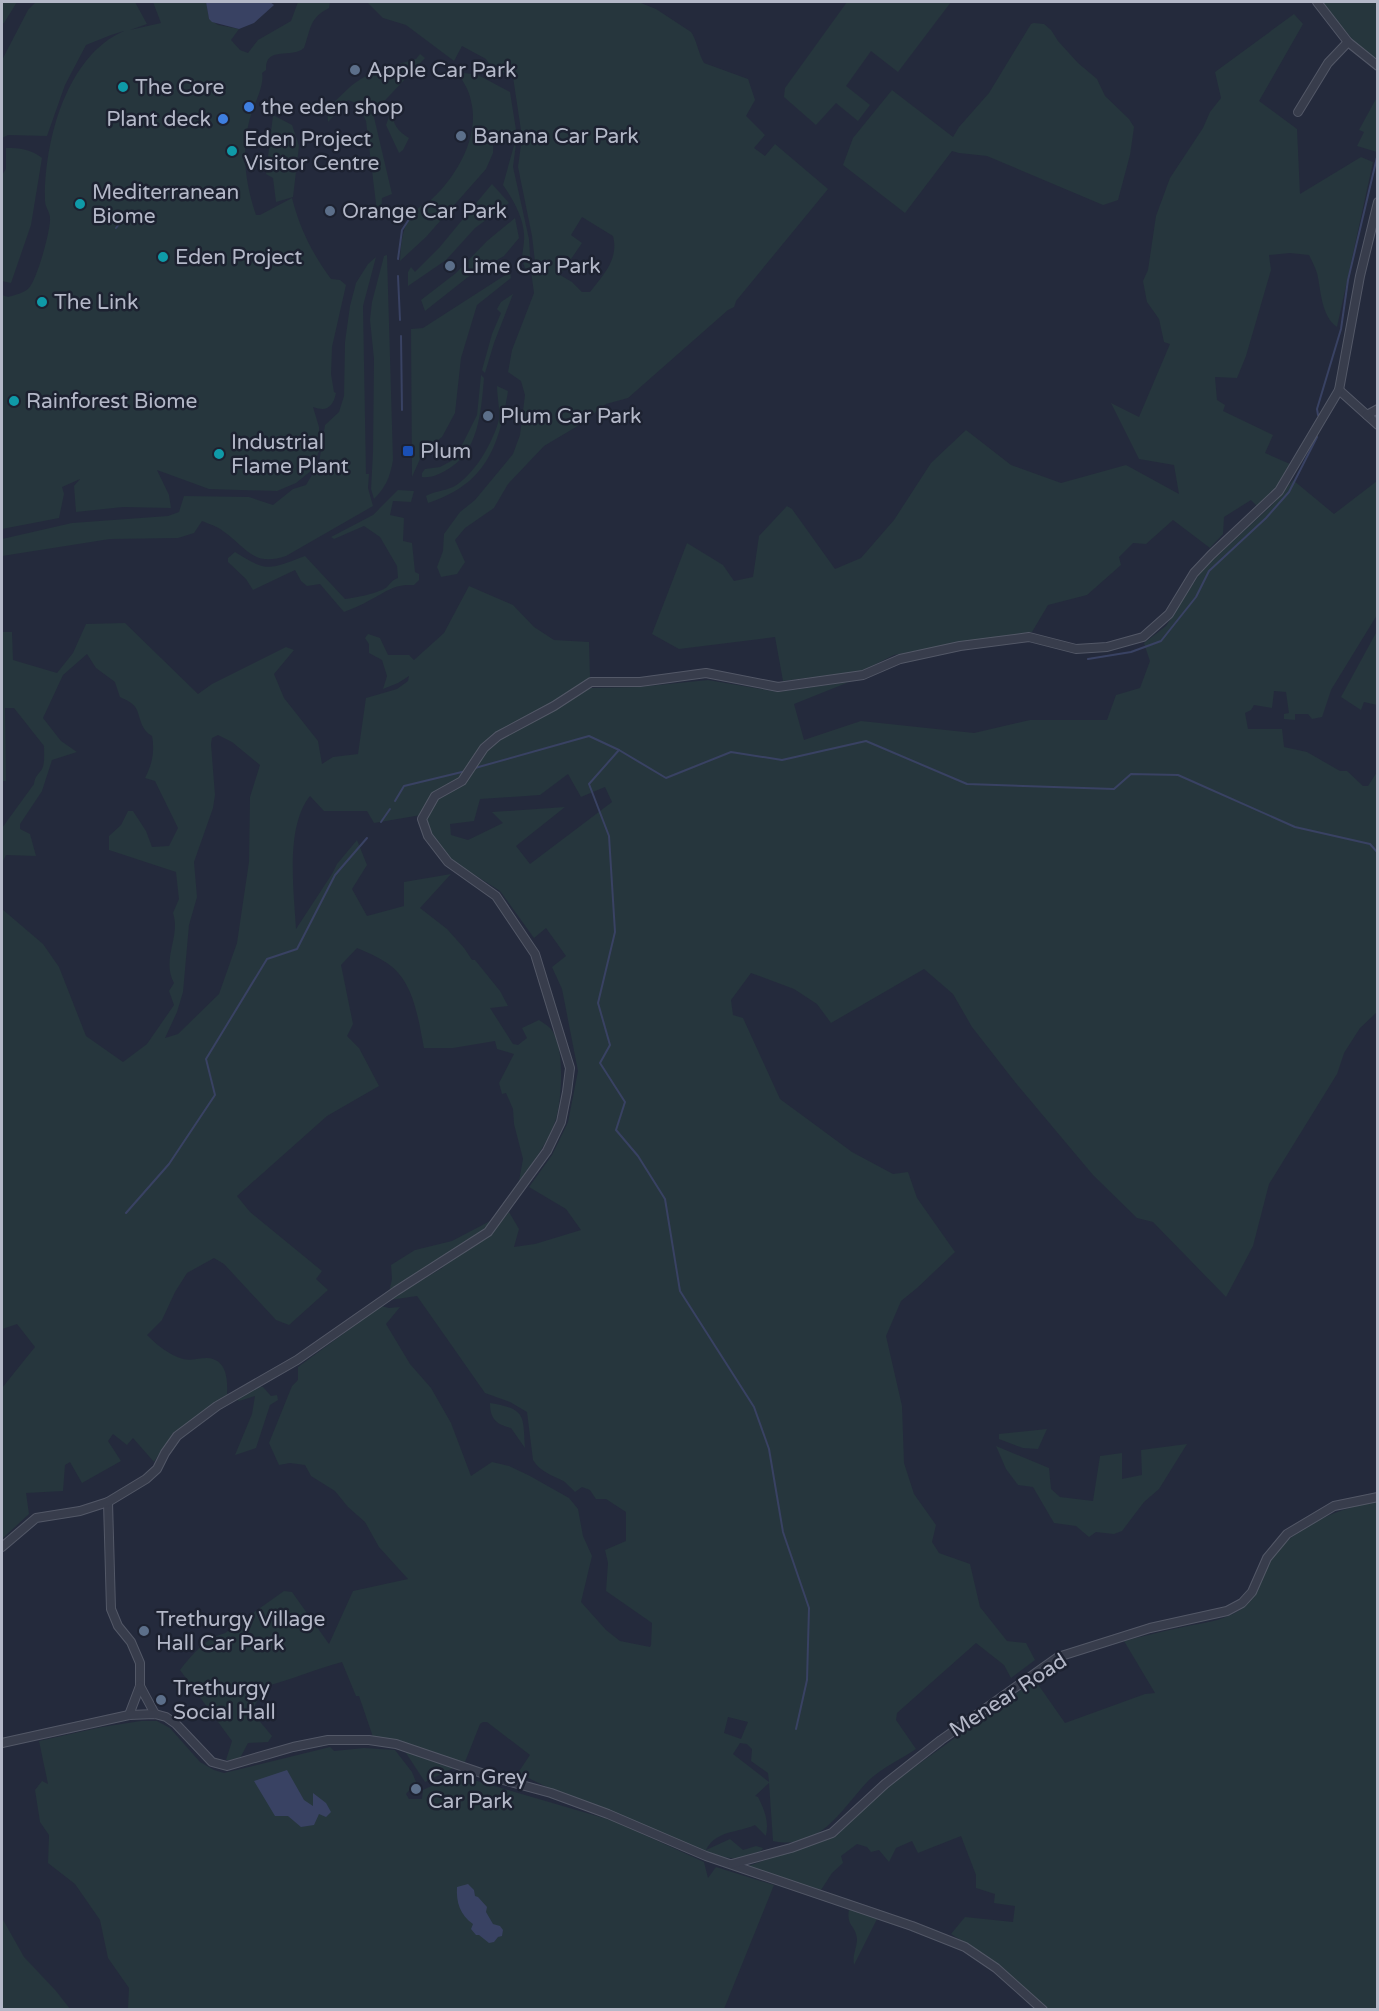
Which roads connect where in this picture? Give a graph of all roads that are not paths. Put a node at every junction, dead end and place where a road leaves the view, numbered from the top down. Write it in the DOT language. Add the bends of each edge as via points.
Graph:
graph roads {
  1 [pos="1317,2"];
  2 [pos="1348,42"];
  3 [pos="1377,66"];
  4 [pos="1298,112"];
  5 [pos="1377,202"];
  6 [pos="1339,390"];
  7 [pos="1377,409"];
  8 [pos="1367,415"];
  9 [pos="1377,425"];
  10 [pos="1377,1497"];
  11 [pos="108,1502"];
  12 [pos="2,1548"];
  13 [pos="140,1686"];
  14 [pos="155,1714"];
  15 [pos="129,1715"];
  16 [pos="2,1743"];
  17 [pos="731,1864"];
  18 [pos="1043,2010"];
  1 -- 2 [label="street"];
  2 -- 3 [label="street"];
  2 -- 4 [label="street" via="1328,63"];
  5 -- 6 [label="street"];
  6 -- 8 [label="street"];
  6 -- 11 [label="street" via="1279,490 1205,561 1168,614 1143,637 1107,647 1076,649 1029,637 900,659 863,675 778,687 706,674 640,682 591,682 484,748 462,780 435,796 422,819 428,836 448,862 496,896 535,954 570,1068 561,1122 548,1151 488,1232 297,1360 217,1406 177,1436 157,1469 146,1479"];
  7 -- 8 [label="street"];
  8 -- 9 [label="street"];
  10 -- 17 [label="street, Menear Road" via="1334,1506 1287,1534 1267,1558 1252,1592 1242,1604 1058,1658 941,1740 832,1833"];
  11 -- 12 [label="street" via="36,1518"];
  11 -- 13 [label="street" via="111,1609 140,1663"];
  13 -- 14 [label="street"];
  13 -- 15 [label="street"];
  14 -- 15 [label="street"];
  14 -- 17 [label="street" via="176,1724 218,1765 238,1765 328,1740 396,1744 608,1814"];
  15 -- 16 [label="street"];
  17 -- 18 [label="street" via="965,1947 996,1968"];
}
